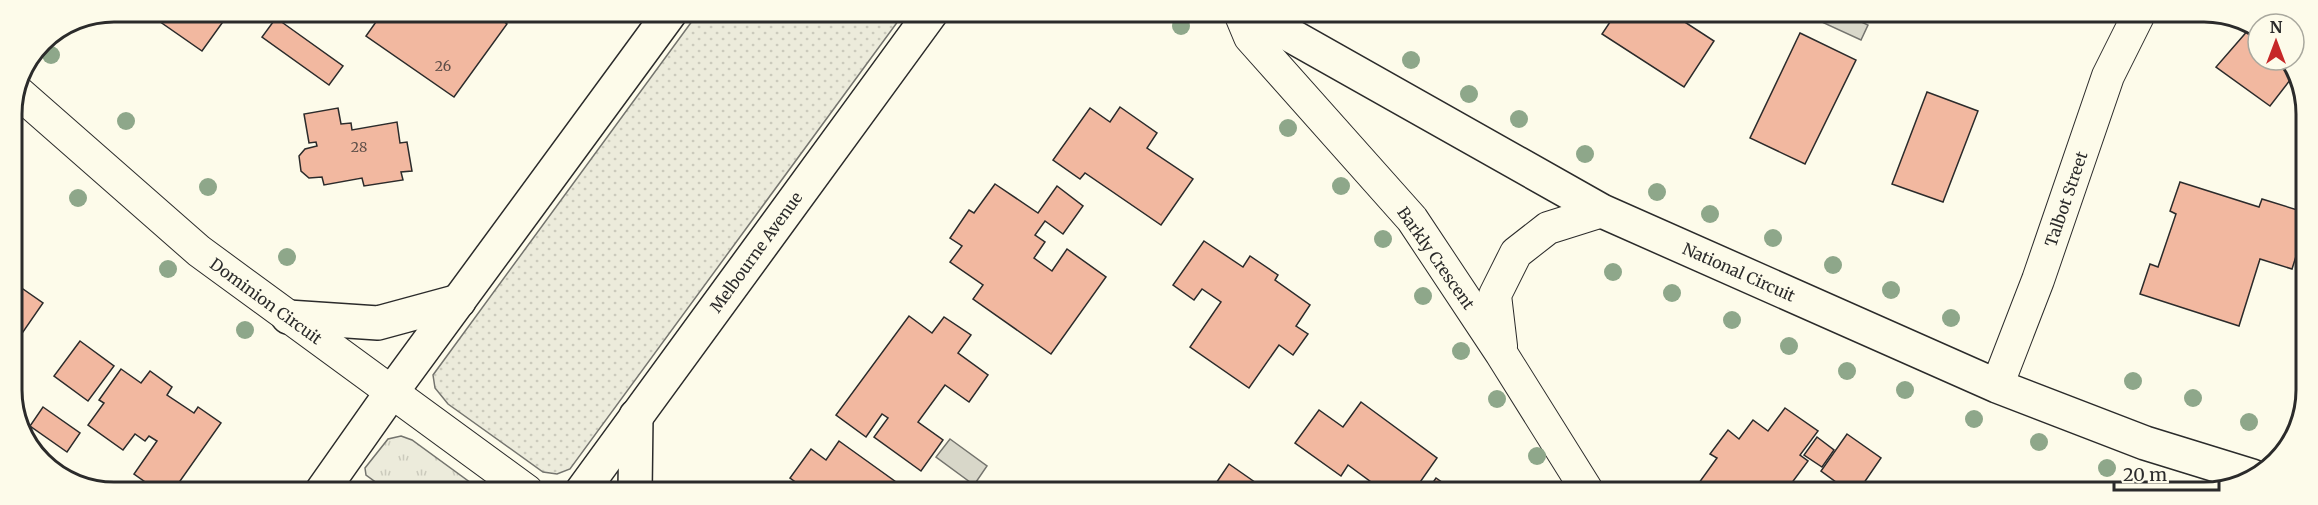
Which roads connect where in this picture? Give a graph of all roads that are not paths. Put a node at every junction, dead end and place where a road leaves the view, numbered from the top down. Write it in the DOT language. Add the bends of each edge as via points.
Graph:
graph roads {
  1 [pos="663,22"];
  2 [pos="924,22"];
  3 [pos="1244,22"];
  4 [pos="1267,22"];
  5 [pos="2135,22"];
  6 [pos="25,98"];
  7 [pos="1602,212"];
  8 [pos="459,301"];
  9 [pos="288,317"];
  10 [pos="1501,353"];
  11 [pos="1997,386"];
  12 [pos="391,393"];
  13 [pos="636,416"];
  14 [pos="2243,473"];
  15 [pos="1582,482"];
  16 [pos="328,483"];
  17 [pos="516,483"];
  18 [pos="589,483"];
  19 [pos="634,483"];
  1 -- 8 [label="main road"];
  2 -- 13 [label="main road, Melbourne Avenue"];
  3 -- 10 [label="street, Barkly Crescent" via="1250,37 1412,219"];
  4 -- 7 [label="main road, National Circuit"];
  5 -- 11 [label="street, Talbot Street" via="2108,76"];
  6 -- 9 [label="street, Dominion Circuit" via="199,251"];
  7 -- 10 [label="street" via="1548,228 1516,253 1495,295"];
  7 -- 11 [label="main road, National Circuit"];
  8 -- 9 [label="main road" via="378,323"];
  8 -- 12 [label="main road"];
  9 -- 12 [label="street, Dominion Circuit"];
  10 -- 15 [label="street, Barkly Crescent"];
  11 -- 14 [label="main road, National Circuit" via="2145,443"];
  12 -- 16 [label="main road"];
  12 -- 17 [label="street, Dominion Circuit"];
  13 -- 18 [label="main road, Melbourne Avenue"];
  13 -- 19 [label="main road"];
}
